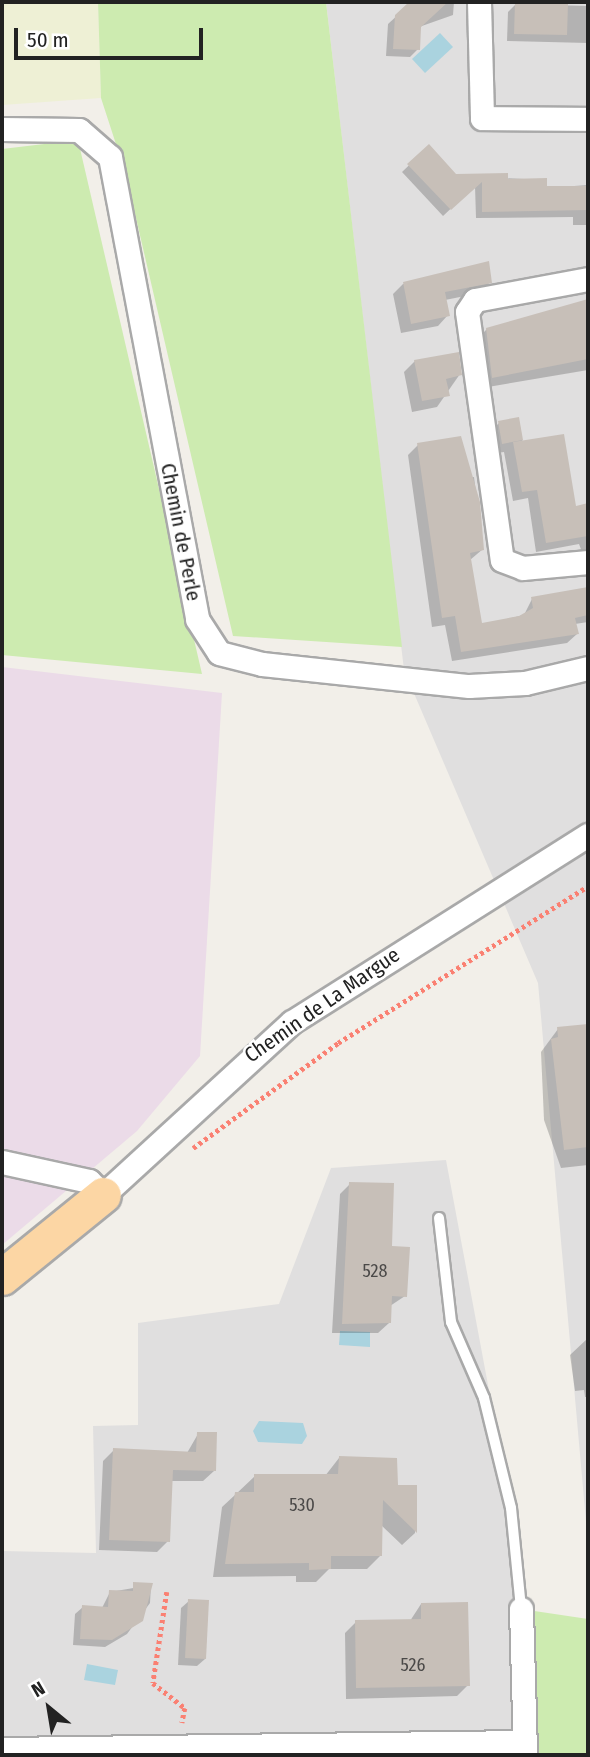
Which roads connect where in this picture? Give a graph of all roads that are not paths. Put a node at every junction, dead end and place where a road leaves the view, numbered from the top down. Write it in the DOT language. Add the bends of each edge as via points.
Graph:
graph roads {
  1 [pos="479,2"];
  2 [pos="588,119"];
  3 [pos="2,129"];
  4 [pos="588,279"];
  5 [pos="588,562"];
  6 [pos="588,668"];
  7 [pos="588,835"];
  8 [pos="2,1162"];
  9 [pos="103,1195"];
  10 [pos="439,1218"];
  11 [pos="2,1276"];
  12 [pos="521,1609"];
  13 [pos="2,1749"];
  14 [pos="524,1749"];
  1 -- 2 [label="street" via="482,118"];
  3 -- 6 [label="street, Chemin de Perle" via="79,130 110,157 197,619 219,653 262,664 469,686 524,683"];
  4 -- 5 [label="street" via="475,300 467,312 502,560 523,568"];
  7 -- 9 [label="street, Chemin de La Margue" via="292,1022"];
  8 -- 9 [label="street" via="89,1181"];
  9 -- 11 [label="main road"];
  10 -- 12 [label="lane" via="451,1322 484,1398 511,1508"];
  12 -- 14 [label="street"];
  13 -- 14 [label="street"];
}
